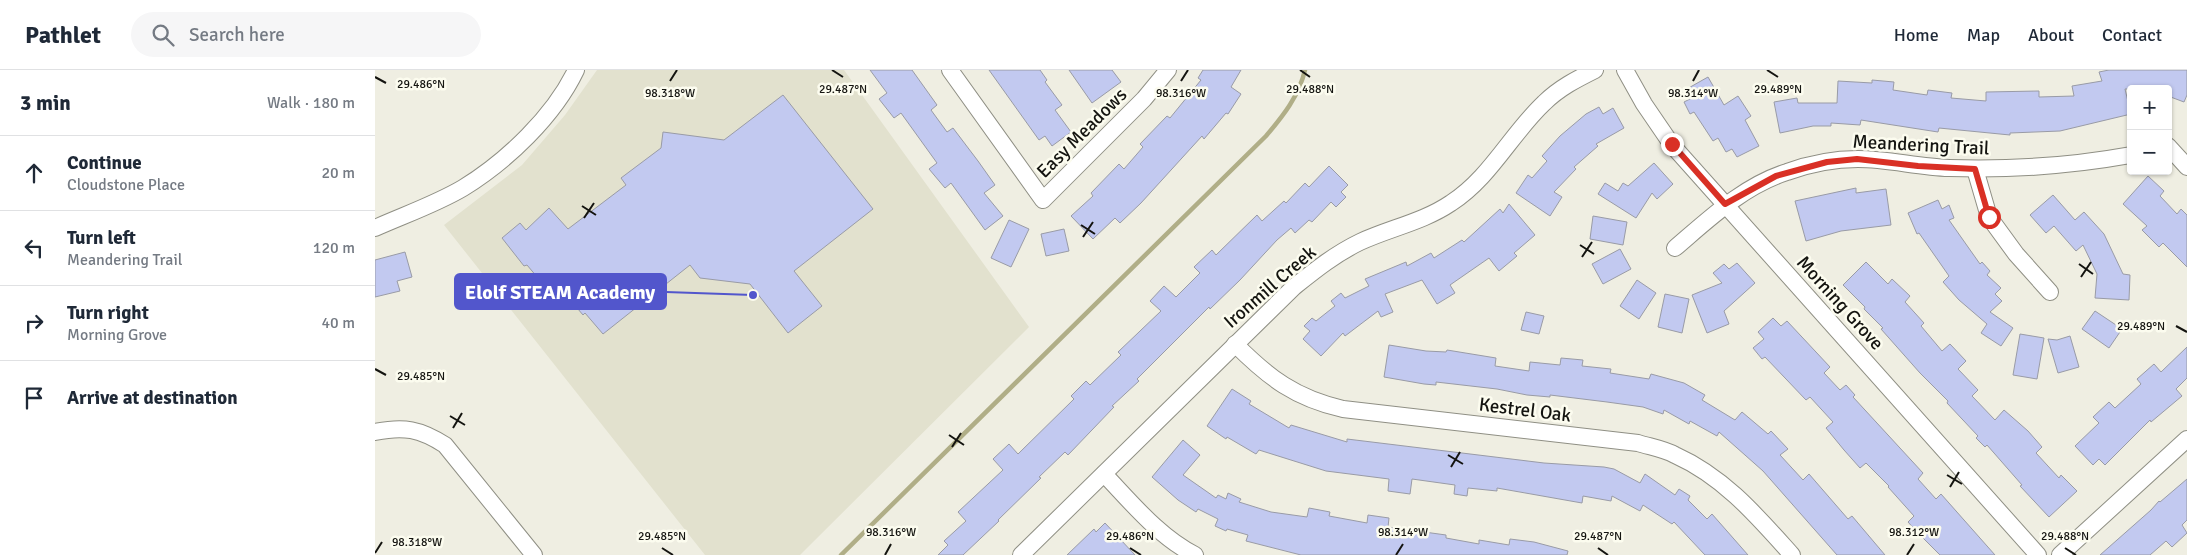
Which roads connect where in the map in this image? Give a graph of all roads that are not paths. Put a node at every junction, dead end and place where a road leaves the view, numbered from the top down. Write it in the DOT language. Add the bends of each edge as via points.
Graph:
graph roads {
  1 [pos="576,70"];
  2 [pos="950,70"];
  3 [pos="1595,70"];
  4 [pos="1625,70"];
  5 [pos="1165,72"];
  6 [pos="2172,150"];
  7 [pos="2127,156"];
  8 [pos="2187,167"];
  9 [pos="1975,169"];
  10 [pos="1725,204"];
  11 [pos="375,228"];
  12 [pos="1675,248"];
  13 [pos="2050,292"];
  14 [pos="1235,344"];
  15 [pos="375,432"];
  16 [pos="2187,439"];
  17 [pos="1104,474"];
  18 [pos="534,555"];
  19 [pos="1021,555"];
  20 [pos="1195,555"];
  21 [pos="1792,555"];
  22 [pos="2038,555"];
  23 [pos="2060,555"];
  1 -- 11 [label="street" via="565,92 519,145 462,188"];
  2 -- 5 [label="street, Easy Meadows" via="1043,200 1144,100"];
  3 -- 14 [label="street, Ironmill Creek" via="1543,103 1479,180 1451,203 1427,216 1359,242 1322,265 1294,287"];
  4 -- 10 [label="street, Morning Grove" via="1672,144"];
  6 -- 8 [label="street"];
  7 -- 9 [label="street, Meandering Trail" via="2049,166"];
  9 -- 10 [label="street, Meandering Trail" via="1857,159 1827,162 1776,176"];
  9 -- 13 [label="street" via="1989,217"];
  10 -- 12 [label="street, Meandering Trail"];
  10 -- 22 [label="street, Morning Grove"];
  14 -- 17 [label="street, Ironmill Creek"];
  14 -- 21 [label="street, Kestrel Oak" via="1262,371 1287,389 1323,405 1638,443 1674,454 1727,486"];
  15 -- 18 [label="street" via="409,429 428,434 445,444"];
  16 -- 23 [label="street"];
  17 -- 19 [label="street, Ironmill Creek"];
  17 -- 20 [label="street" via="1143,515 1180,547"];
}
